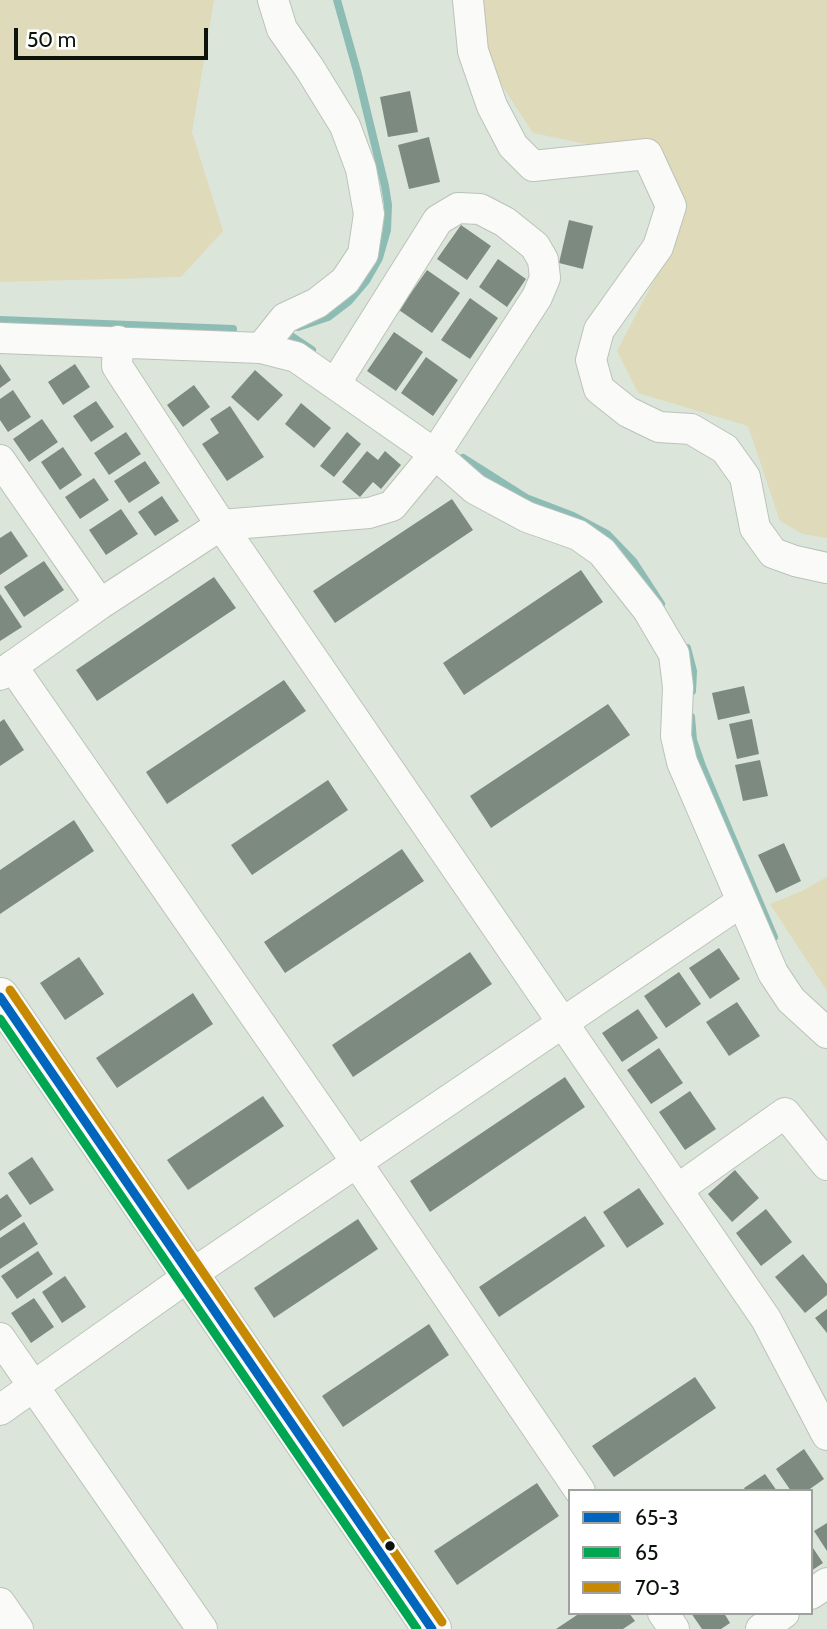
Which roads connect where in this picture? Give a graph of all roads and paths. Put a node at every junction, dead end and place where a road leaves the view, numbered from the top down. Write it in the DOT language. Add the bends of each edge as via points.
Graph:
graph roads {
  1 [pos="273,0"];
  2 [pos="468,0"];
  3 [pos="0,338"];
  4 [pos="118,341"];
  5 [pos="261,348"];
  6 [pos="335,384"];
  7 [pos="435,454"];
  8 [pos="0,460"];
  9 [pos="221,525"];
  10 [pos="827,568"];
  11 [pos="100,604"];
  12 [pos="6,670"];
  13 [pos="741,901"];
  14 [pos="0,997"];
  15 [pos="564,1022"];
  16 [pos="827,1033"];
  17 [pos="357,1163"];
  18 [pos="827,1165"];
  19 [pos="678,1189"];
  20 [pos="189,1276"];
  21 [pos="0,1338"];
  22 [pos="33,1387"];
  23 [pos="0,1410"];
  24 [pos="827,1435"];
  25 [pos="579,1489"];
  26 [pos="0,1602"];
  27 [pos="781,1615"];
  28 [pos="18,1629"];
  29 [pos="202,1629"];
  30 [pos="432,1629"];
  31 [pos="761,1629"];
  1 -- 5 [label="street" via="282,29 345,127 361,169 369,214 363,254 345,281 317,303 285,318"];
  2 -- 10 [label="street" via="472,51 513,146 533,166 647,154 671,206 659,247 599,330 591,360 598,389 628,412 659,427 691,429 725,449 745,477 755,528 773,553"];
  3 -- 4 [label="street"];
  4 -- 5 [label="street"];
  4 -- 9 [label="street" via="117,366"];
  5 -- 6 [label="street" via="296,357"];
  6 -- 7 [label="street"];
  6 -- 7 [label="street" via="439,220 458,208 480,209 505,222 535,246 545,278"];
  7 -- 9 [label="street" via="392,506 369,513"];
  7 -- 13 [label="street" via="475,489 527,517 578,535 602,552 648,610 674,654 676,736 682,762"];
  8 -- 11 [label="street"];
  9 -- 11 [label="street"];
  9 -- 15 [label="street"];
  11 -- 12 [label="street"];
  12 -- 17 [label="street"];
  13 -- 15 [label="street"];
  13 -- 16 [label="street" via="773,973 791,1000"];
  14 -- 20 [label="street"];
  15 -- 17 [label="street"];
  15 -- 19 [label="street"];
  17 -- 20 [label="street"];
  17 -- 25 [label="street"];
  18 -- 19 [label="street" via="785,1113"];
  19 -- 24 [label="street" via="766,1319"];
  20 -- 22 [label="street"];
  20 -- 30 [label="street"];
  21 -- 22 [label="street"];
  22 -- 23 [label="street"];
  22 -- 29 [label="street"];
  26 -- 28 [label="street"];
  27 -- 31 [label="street"];
}
